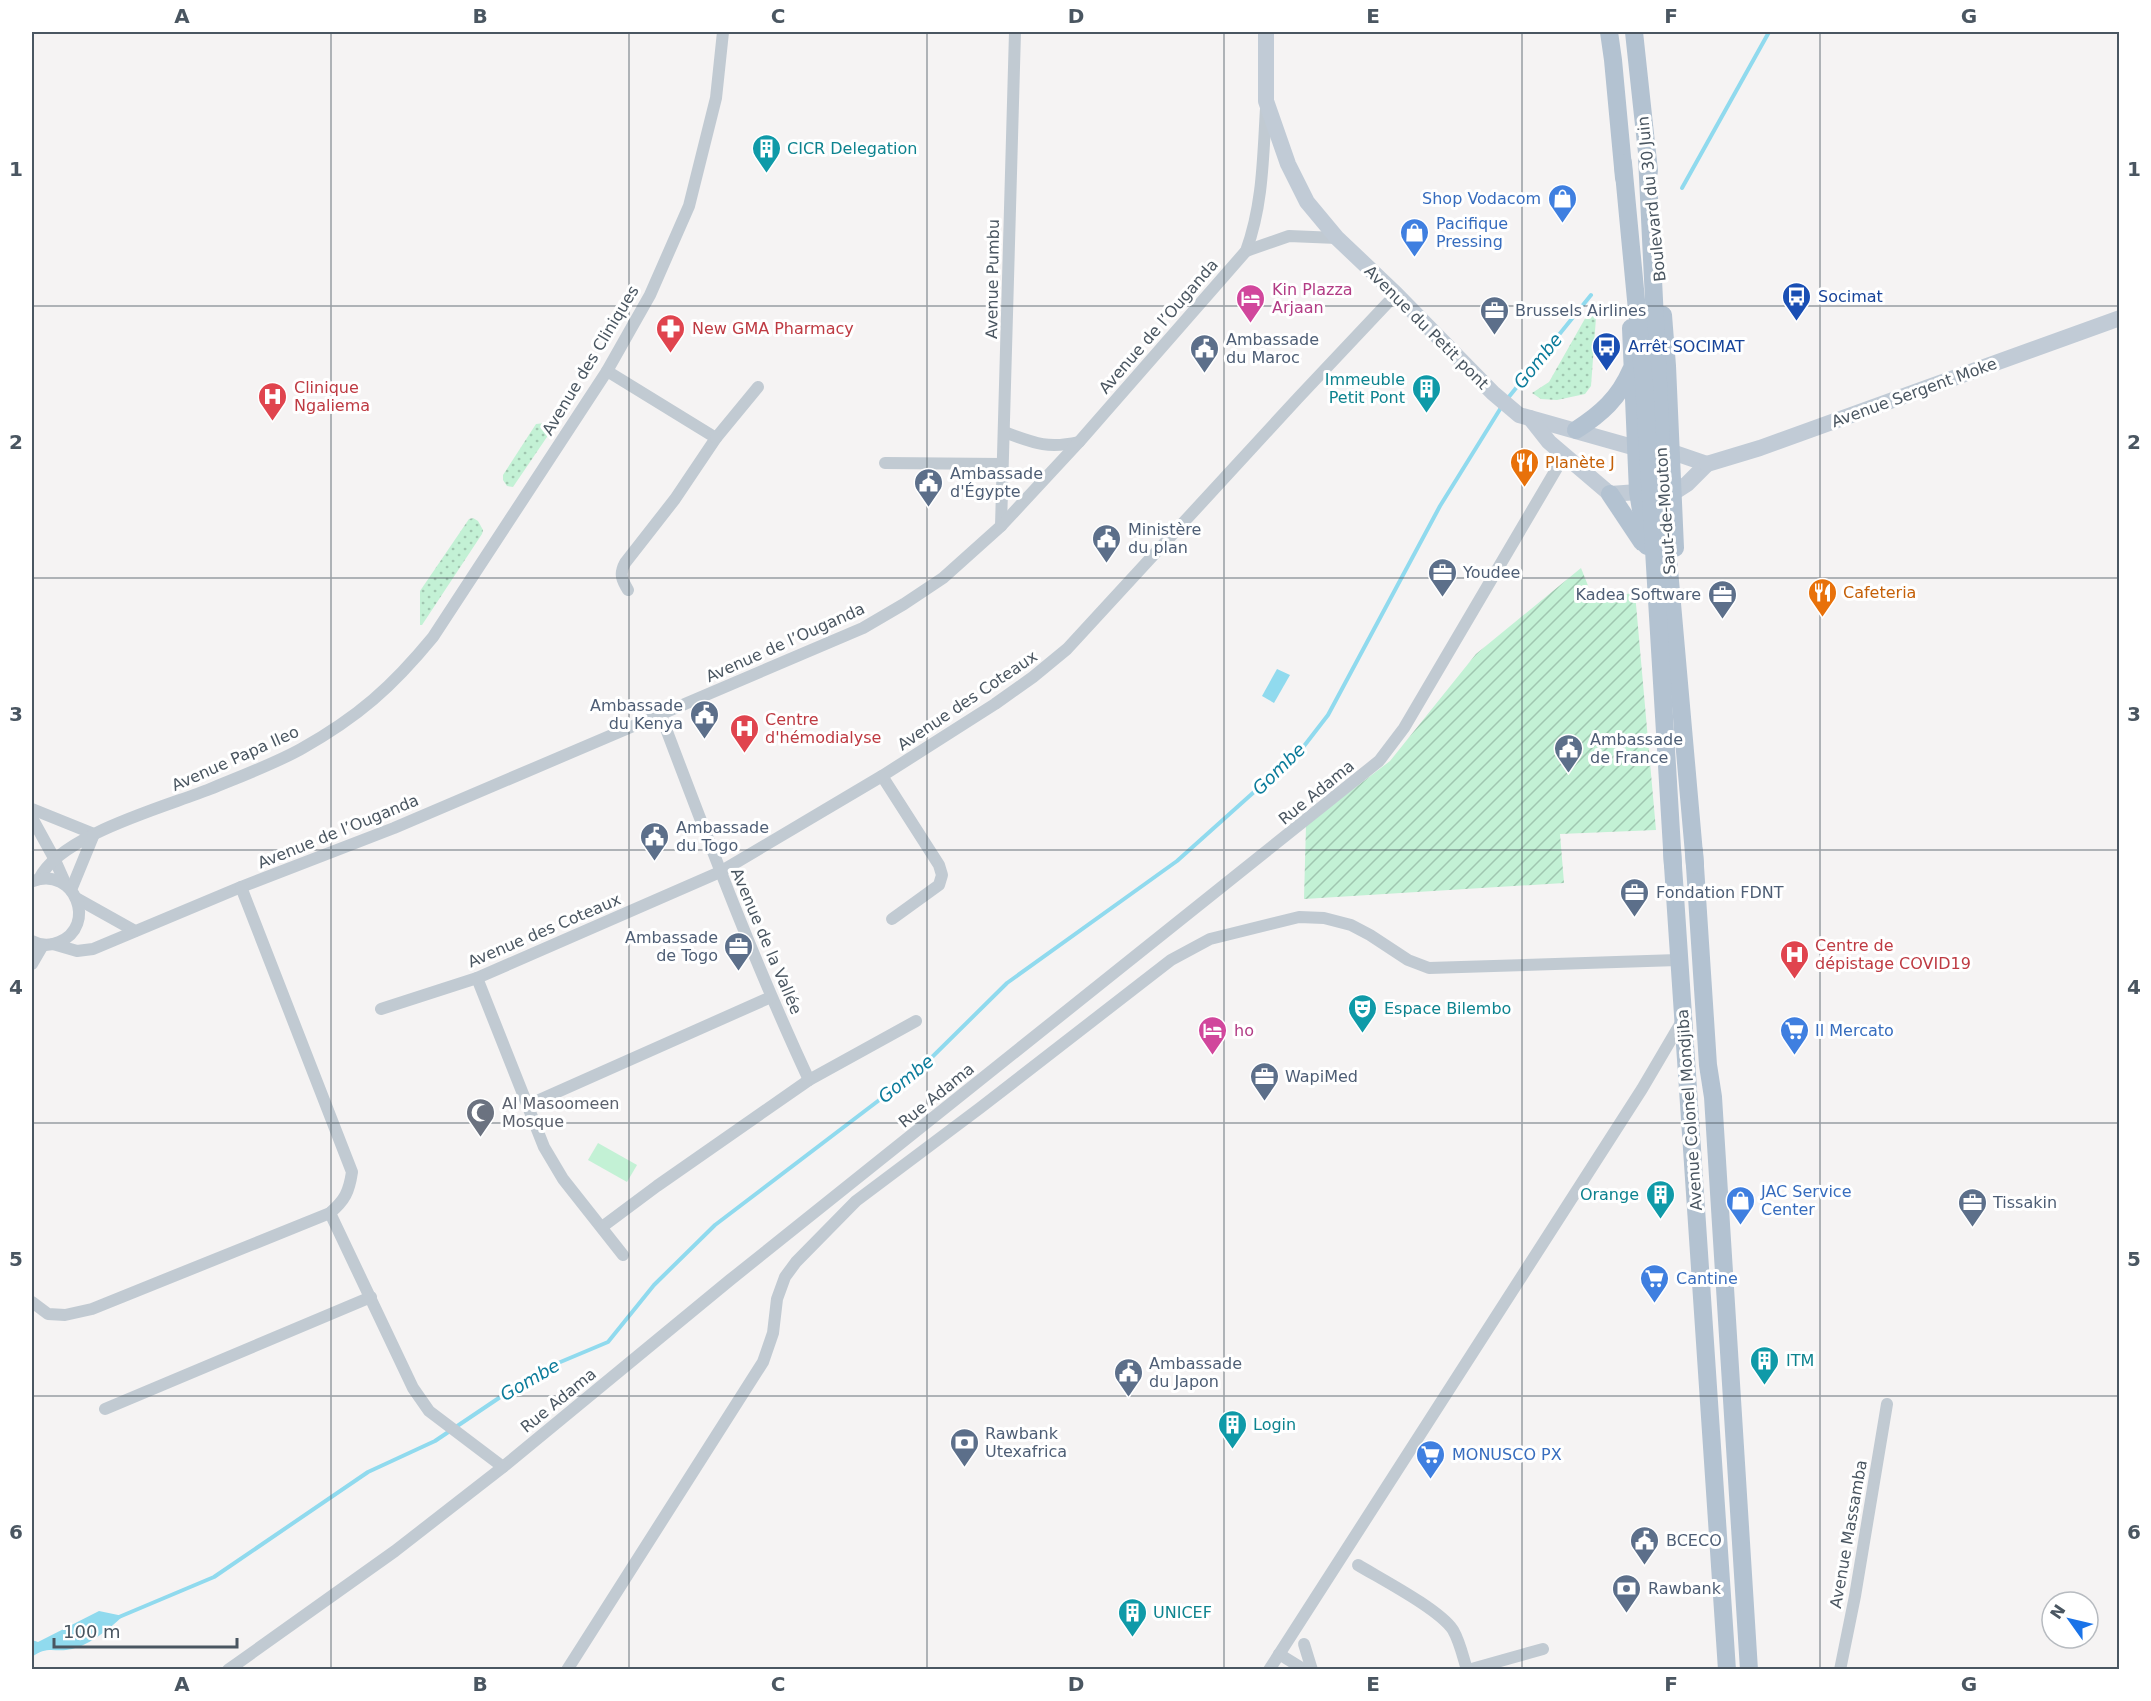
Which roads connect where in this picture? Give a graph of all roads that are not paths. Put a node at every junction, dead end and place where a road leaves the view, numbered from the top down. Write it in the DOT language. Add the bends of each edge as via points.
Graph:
graph roads {
  1 [pos="723,32"];
  2 [pos="1015,32"];
  3 [pos="1266,32"];
  4 [pos="1609,32"];
  5 [pos="1634,32"];
  6 [pos="1266,101"];
  7 [pos="1647,157"];
  8 [pos="1623,163"];
  9 [pos="1337,238"];
  10 [pos="1246,251"];
  11 [pos="1396,294"];
  12 [pos="2120,318"];
  13 [pos="1633,366"];
  14 [pos="607,371"];
  15 [pos="758,387"];
  16 [pos="1670,414"];
  17 [pos="1635,416"];
  18 [pos="1524,417"];
  19 [pos="1576,430"];
  20 [pos="1004,432"];
  21 [pos="716,438"];
  22 [pos="1079,442"];
  23 [pos="1636,448"];
  24 [pos="1672,452"];
  25 [pos="1564,456"];
  26 [pos="885,463"];
  27 [pos="1002,464"];
  28 [pos="1707,464"];
  29 [pos="1638,492"];
  30 [pos="1673,493"];
  31 [pos="1610,494"];
  32 [pos="507,522"];
  33 [pos="1674,525"];
  34 [pos="1001,526"];
  35 [pos="1644,527"];
  36 [pos="1648,551"];
  37 [pos="628,590"];
  38 [pos="660,713"];
  39 [pos="882,776"];
  40 [pos="32,809"];
  41 [pos="32,818"];
  42 [pos="94,834"];
  43 [pos="54,858"];
  44 [pos="1673,865"];
  45 [pos="1695,865"];
  46 [pos="720,872"];
  47 [pos="35,880"];
  48 [pos="241,887"];
  49 [pos="71,891"];
  50 [pos="892,919"];
  51 [pos="135,931"];
  52 [pos="43,944"];
  53 [pos="1678,960"];
  54 [pos="32,964"];
  55 [pos="477,978"];
  56 [pos="771,997"];
  57 [pos="381,1010"];
  58 [pos="1705,1020"];
  59 [pos="916,1021"];
  60 [pos="1682,1021"];
  61 [pos="809,1080"];
  62 [pos="528,1105"];
  63 [pos="330,1213"];
  64 [pos="602,1227"];
  65 [pos="623,1255"];
  66 [pos="371,1297"];
  67 [pos="32,1302"];
  68 [pos="1887,1404"];
  69 [pos="105,1409"];
  70 [pos="503,1467"];
  71 [pos="1358,1565"];
  72 [pos="1744,1584"];
  73 [pos="1722,1586"];
  74 [pos="1304,1644"];
  75 [pos="1543,1649"];
  76 [pos="1279,1654"];
  77 [pos="228,1670"];
  78 [pos="567,1670"];
  79 [pos="1269,1670"];
  80 [pos="1305,1670"];
  81 [pos="1312,1670"];
  82 [pos="1468,1670"];
  83 [pos="1727,1670"];
  84 [pos="1749,1670"];
  85 [pos="1840,1670"];
  1 -- 14 [label="street, Avenue des Cliniques" via="716,98 689,206 650,295"];
  2 -- 20 [label="street, Avenue Pumbu"];
  3 -- 6 [label="main road, Avenue du Petit pont"];
  4 -- 8 [label="main road, Boulevard du 30 Juin"];
  5 -- 7 [label="main road, Boulevard du 30 Juin"];
  6 -- 9 [label="main road, Avenue du Petit pont" via="1297,184"];
  6 -- 10 [label="street, Avenue de l’Ouganda" via="1263,178 1254,230"];
  7 -- 16 [label="main road, Boulevard du 30 Juin"];
  7 -- 45 [label="main road, Saut-de-Mouton, bridge" via="1665,524"];
  8 -- 13 [label="main road, Boulevard du 30 Juin"];
  8 -- 44 [label="main road, Saut-de-Mouton, bridge" via="1644,384"];
  9 -- 10 [label="street, Avenue de l’Ouganda" via="1289,236"];
  9 -- 11 [label="main road, Avenue du Petit pont"];
  10 -- 22 [label="street, Avenue de l’Ouganda"];
  11 -- 18 [label="main road, Avenue du Petit pont" via="1493,393"];
  11 -- 39 [label="street, Avenue des Coteaux" via="1068,649 995,704"];
  12 -- 28 [label="main road, Avenue Sergent Moke"];
  13 -- 17 [label="main road, Boulevard du 30 Juin"];
  13 -- 19 [label="main road" via="1608,407"];
  14 -- 21 [label="street"];
  14 -- 32 [label="street, Avenue des Cliniques"];
  15 -- 21 [label="street"];
  16 -- 17 [label="main road"];
  16 -- 24 [label="main road, Boulevard du 30 Juin"];
  17 -- 23 [label="main road, Boulevard du 30 Juin"];
  18 -- 19 [label="main road"];
  18 -- 25 [label="main road"];
  19 -- 23 [label="main road"];
  20 -- 22 [label="street" via="1043,445"];
  20 -- 27 [label="street, Avenue Pumbu"];
  21 -- 37 [label="street" via="625,563 621,579"];
  22 -- 34 [label="street, Avenue de l’Ouganda"];
  23 -- 24 [label="main road"];
  23 -- 29 [label="main road, Avenue Colonel Mondjiba"];
  24 -- 28 [label="main road"];
  24 -- 30 [label="main road, Boulevard du 30 Juin"];
  25 -- 31 [label="main road"];
  25 -- 70 [label="street, Rue Adama" via="1404,728 1379,762 730,1280"];
  26 -- 27 [label="street"];
  27 -- 34 [label="street, Avenue Pumbu"];
  28 -- 30 [label="main road"];
  29 -- 30 [label="main road"];
  29 -- 31 [label="main road"];
  29 -- 35 [label="main road, Avenue Colonel Mondjiba"];
  30 -- 33 [label="main road, Avenue Colonel Mondjiba"];
  31 -- 36 [label="main road"];
  32 -- 42 [label="street, Avenue Papa Ileo" via="433,637 406,670 360,712 300,749 211,789"];
  33 -- 35 [label="main road"];
  33 -- 45 [label="main road, Avenue Colonel Mondjiba"];
  34 -- 38 [label="street, Avenue de l’Ouganda" via="943,578 863,628"];
  35 -- 36 [label="main road, Avenue Colonel Mondjiba"];
  36 -- 44 [label="main road, Avenue Colonel Mondjiba"];
  38 -- 46 [label="street, Avenue de la Vallée"];
  38 -- 48 [label="street, Avenue de l’Ouganda" via="394,828"];
  39 -- 46 [label="street, Avenue des Coteaux"];
  39 -- 50 [label="street" via="942,875 939,885"];
  40 -- 42 [label="street"];
  41 -- 43 [label="street"];
  42 -- 43 [label="street, Avenue Papa Ileo"];
  42 -- 49 [label="street"];
  43 -- 47 [label="street, Avenue Papa Ileo"];
  43 -- 49 [label="street"];
  44 -- 53 [label="main road, Avenue Colonel Mondjiba"];
  45 -- 58 [label="main road, Avenue Colonel Mondjiba"];
  46 -- 55 [label="street, Avenue des Coteaux"];
  46 -- 56 [label="street, Avenue de la Vallée"];
  47 -- 49 [label="street" via="53,879"];
  48 -- 51 [label="street, Avenue de l’Ouganda"];
  48 -- 63 [label="street" via="352,1172 342,1203"];
  49 -- 51 [label="street"];
  49 -- 52 [label="street" via="79,917 76,926 63,940"];
  51 -- 52 [label="street, Avenue de l’Ouganda" via="93,949 77,951"];
  52 -- 54 [label="street"];
  53 -- 60 [label="main road, Avenue Colonel Mondjiba"];
  53 -- 78 [label="street" via="1429,968 1408,960 1351,925 1299,917 1210,939 1171,960 856,1201 796,1262 777,1299 773,1333 763,1362"];
  55 -- 57 [label="street, Avenue des Coteaux"];
  55 -- 62 [label="street"];
  56 -- 61 [label="street, Avenue de la Vallée"];
  56 -- 62 [label="street"];
  58 -- 60 [label="main road"];
  58 -- 72 [label="main road, Avenue Colonel Mondjiba"];
  59 -- 61 [label="street"];
  60 -- 73 [label="main road, Avenue Colonel Mondjiba"];
  60 -- 76 [label="street"];
  61 -- 64 [label="street"];
  62 -- 64 [label="street" via="544,1148 563,1179"];
  63 -- 66 [label="street"];
  63 -- 67 [label="street" via="92,1309 48,1314"];
  64 -- 65 [label="street"];
  66 -- 69 [label="street"];
  66 -- 70 [label="street" via="429,1411"];
  68 -- 85 [label="street, Avenue Massamba"];
  70 -- 77 [label="street, Rue Adama" via="395,1551"];
  71 -- 82 [label="street" via="1449,1625"];
  72 -- 73 [label="main road"];
  72 -- 84 [label="main road, Avenue Colonel Mondjiba"];
  73 -- 83 [label="main road, Avenue Colonel Mondjiba"];
  74 -- 81 [label="street"];
  75 -- 82 [label="street"];
  76 -- 79 [label="street"];
  76 -- 80 [label="street"];
}
